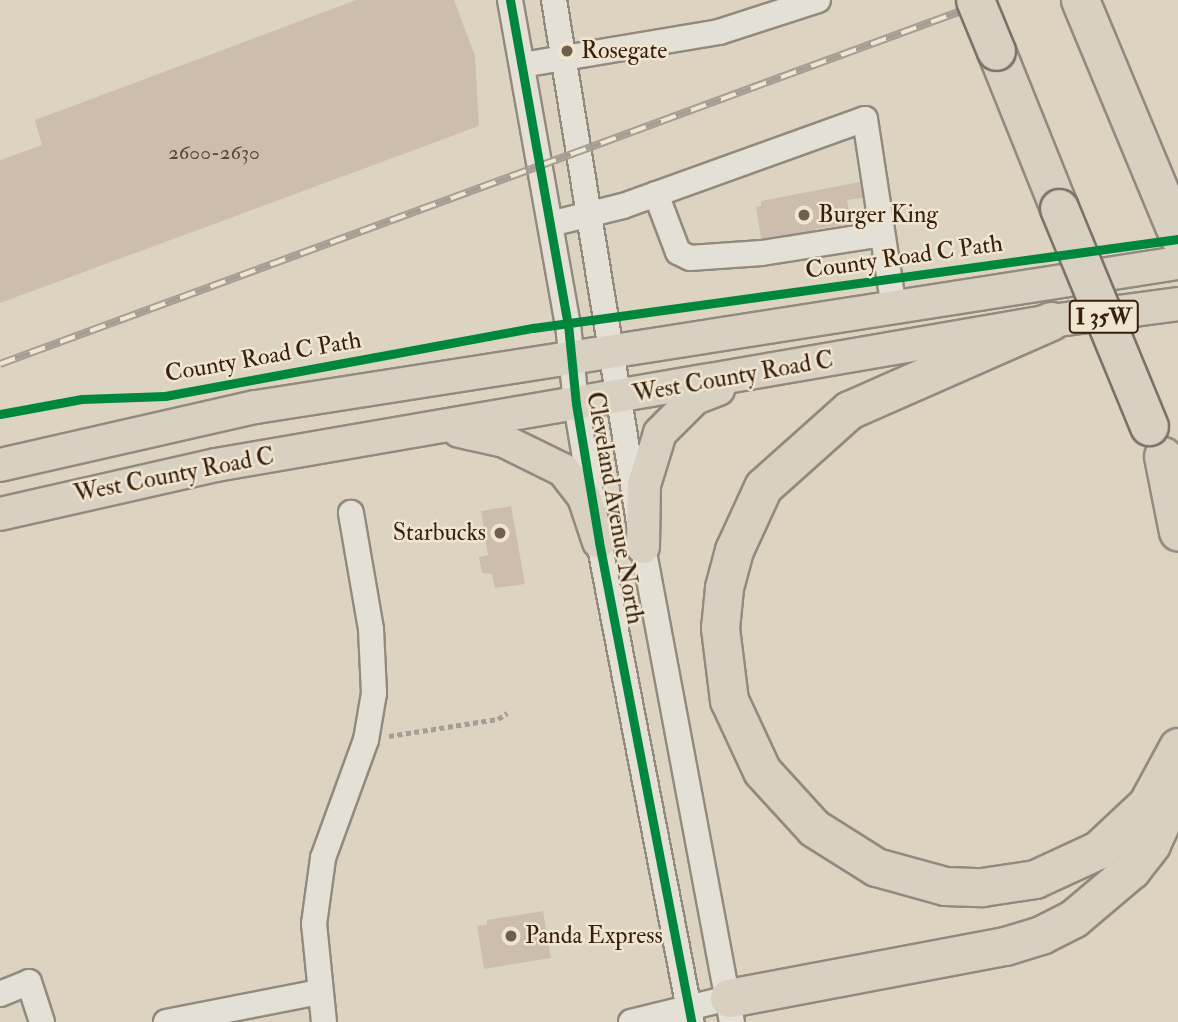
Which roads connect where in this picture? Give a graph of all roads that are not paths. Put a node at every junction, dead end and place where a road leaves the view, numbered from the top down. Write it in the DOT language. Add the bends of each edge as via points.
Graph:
graph roads {
  1 [pos="510,0"];
  2 [pos="554,0"];
  3 [pos="975,0"];
  4 [pos="806,2"];
  5 [pos="1083,8"];
  6 [pos="564,58"];
  7 [pos="522,65"];
  8 [pos="656,194"];
  9 [pos="591,216"];
  10 [pos="550,224"];
  11 [pos="882,234"];
  12 [pos="1178,235"];
  13 [pos="1178,263"];
  14 [pos="1178,304"];
  15 [pos="894,309"];
  16 [pos="1051,321"];
  17 [pos="613,352"];
  18 [pos="570,360"];
  19 [pos="755,374"];
  20 [pos="620,397"];
  21 [pos="576,404"];
  22 [pos="444,427"];
  23 [pos="1156,441"];
  24 [pos="0,465"];
  25 [pos="1178,491"];
  26 [pos="351,513"];
  27 [pos="0,514"];
  28 [pos="1178,532"];
  29 [pos="599,542"];
  30 [pos="643,547"];
  31 [pos="1178,747"];
  32 [pos="1178,785"];
  33 [pos="319,992"];
  34 [pos="0,994"];
  35 [pos="731,1010"];
  36 [pos="689,1015"];
  37 [pos="42,1022"];
  38 [pos="166,1022"];
  39 [pos="324,1022"];
  40 [pos="631,1022"];
  1 -- 7 [label="street, Cleveland Avenue North"];
  2 -- 6 [label="street, Cleveland Avenue North"];
  3 -- 23 [label="highway, I 35W, bridge"];
  4 -- 6 [label="street" via="719,32"];
  5 -- 12 [label="highway"];
  6 -- 7 [label="street"];
  6 -- 9 [label="street, Cleveland Avenue North"];
  7 -- 10 [label="street, Cleveland Avenue North"];
  8 -- 9 [label="street"];
  8 -- 11 [label="street" via="678,252 690,258 762,253"];
  8 -- 11 [label="street" via="864,119"];
  9 -- 10 [label="street"];
  9 -- 17 [label="street, Cleveland Avenue North"];
  10 -- 18 [label="street, Cleveland Avenue North"];
  11 -- 15 [label="street"];
  13 -- 15 [label="main road, West County Road C"];
  14 -- 16 [label="main road, West County Road C"];
  15 -- 17 [label="main road, West County Road C"];
  16 -- 19 [label="main road, West County Road C"];
  16 -- 31 [label="highway" via="849,410 763,487 734,550 724,589 720,628 729,700 762,771 814,828 876,867 945,886 982,887 1035,879 1098,850 1147,804"];
  17 -- 18 [label="main road, West County Road C"];
  17 -- 20 [label="street, Cleveland Avenue North"];
  18 -- 21 [label="street, Cleveland Avenue North"];
  18 -- 24 [label="main road, West County Road C" via="256,407"];
  19 -- 20 [label="main road, West County Road C"];
  19 -- 30 [label="main road" via="695,398 660,433 644,485"];
  20 -- 21 [label="main road, West County Road C"];
  20 -- 30 [label="street, Cleveland Avenue North"];
  21 -- 22 [label="main road, West County Road C"];
  21 -- 29 [label="street, Cleveland Avenue North"];
  22 -- 27 [label="main road, West County Road C" via="137,480"];
  22 -- 29 [label="main road" via="504,441 563,470 584,497"];
  23 -- 25 [label="highway, I 35W"];
  23 -- 28 [label="highway"];
  26 -- 33 [label="street" via="371,629 374,693 366,740 323,858 314,924"];
  29 -- 36 [label="street, Cleveland Avenue North"];
  30 -- 35 [label="street, Cleveland Avenue North"];
  32 -- 35 [label="highway" via="1151,844 1131,870 1074,918 1041,935"];
  33 -- 38 [label="street"];
  33 -- 39 [label="street"];
  34 -- 37 [label="street" via="29,982"];
  35 -- 36 [label="street"];
  36 -- 40 [label="street"];
}
